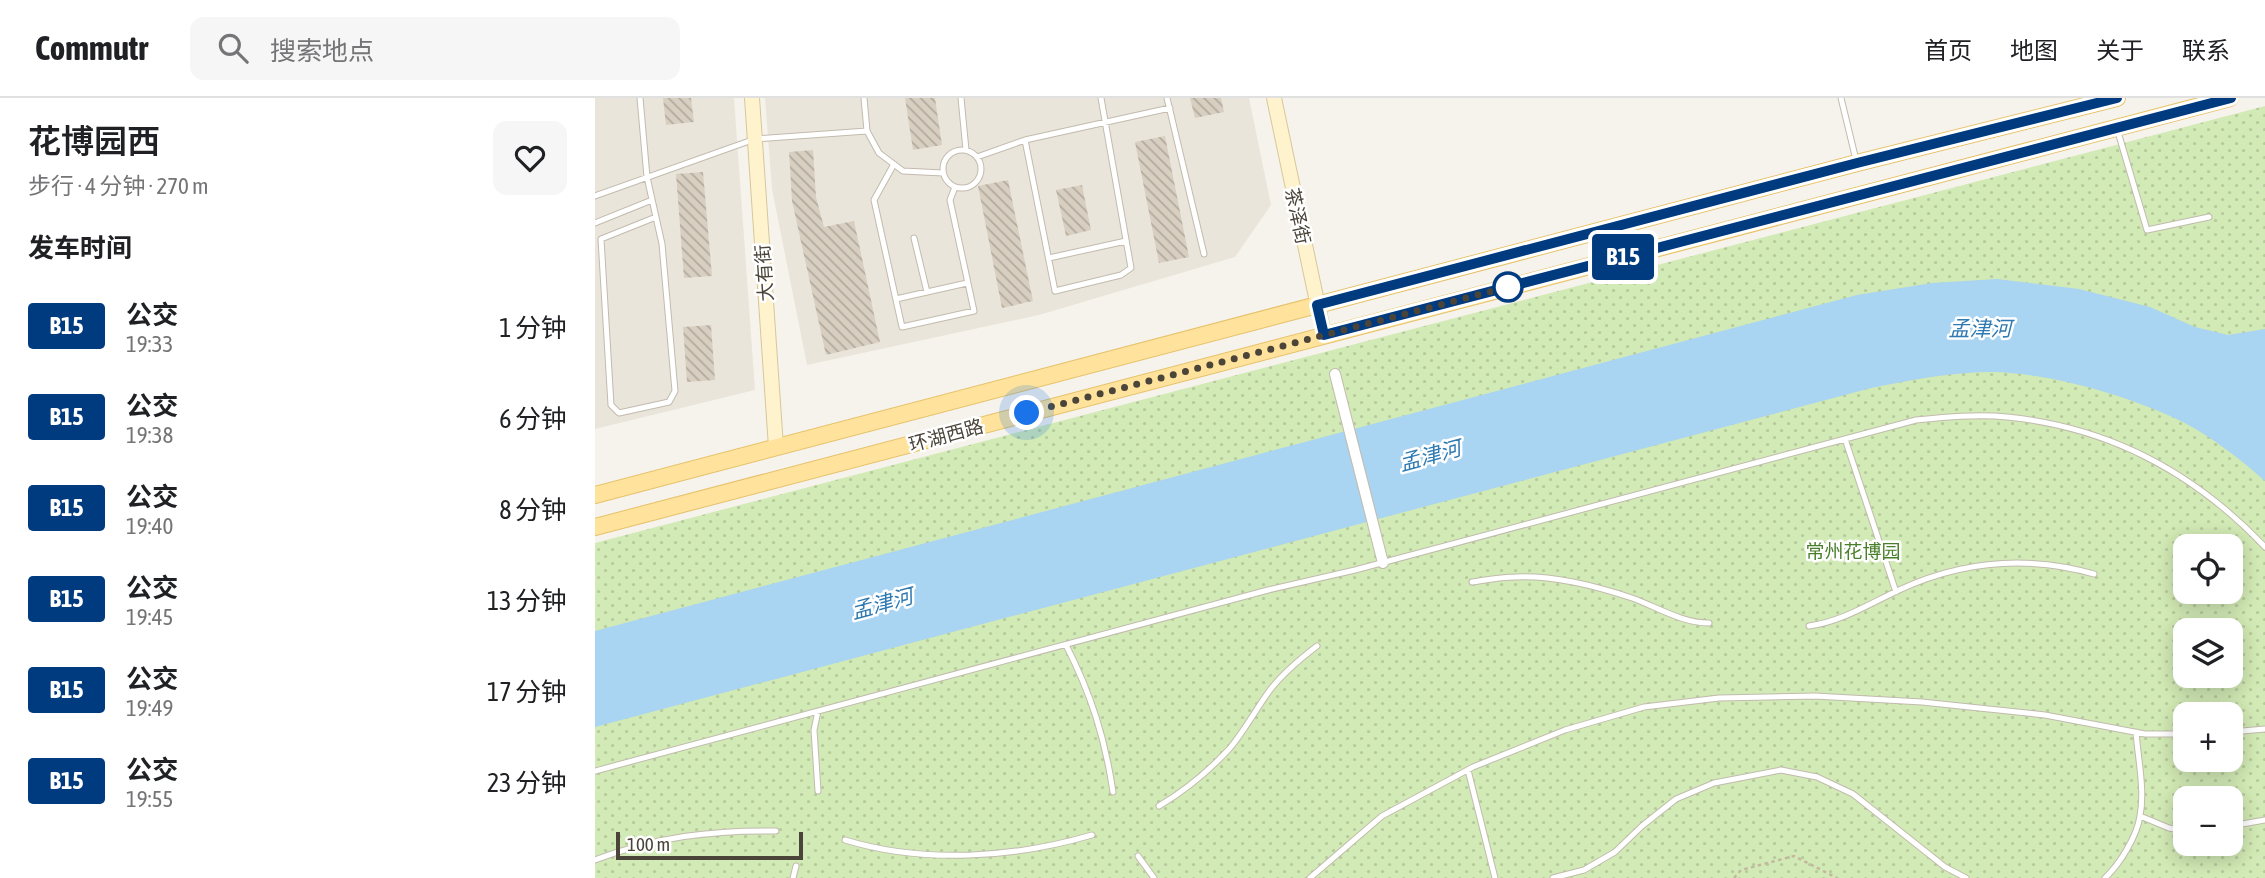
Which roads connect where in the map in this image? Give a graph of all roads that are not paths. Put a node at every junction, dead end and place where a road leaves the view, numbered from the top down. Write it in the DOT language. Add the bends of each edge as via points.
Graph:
graph roads {
  1 [pos="640,98"];
  2 [pos="752,98"];
  3 [pos="864,98"];
  4 [pos="961,98"];
  5 [pos="1101,98"];
  6 [pos="1167,98"];
  7 [pos="1273,98"];
  8 [pos="1841,98"];
  9 [pos="2117,98"];
  10 [pos="2230,98"];
  11 [pos="1170,108"];
  12 [pos="1106,122"];
  13 [pos="2117,128"];
  14 [pos="867,131"];
  15 [pos="755,139"];
  16 [pos="1025,140"];
  17 [pos="966,150"];
  18 [pos="977,157"];
  19 [pos="1857,163"];
  20 [pos="894,164"];
  21 [pos="943,173"];
  22 [pos="647,177"];
  23 [pos="955,187"];
  24 [pos="595,196"];
  25 [pos="652,200"];
  26 [pos="2209,217"];
  27 [pos="656,218"];
  28 [pos="595,223"];
  29 [pos="914,238"];
  30 [pos="1126,241"];
  31 [pos="1204,254"];
  32 [pos="1049,258"];
  33 [pos="967,283"];
  34 [pos="927,292"];
  35 [pos="896,299"];
  36 [pos="1317,305"];
  37 [pos="1324,335"];
  38 [pos="1335,374"];
  39 [pos="1845,439"];
  40 [pos="776,447"];
  41 [pos="595,495"];
  42 [pos="595,527"];
  43 [pos="2265,547"];
  44 [pos="1383,563"];
  45 [pos="2094,574"];
  46 [pos="1472,582"];
  47 [pos="1896,592"];
  48 [pos="1709,624"];
  49 [pos="1809,626"];
  50 [pos="1066,645"];
  51 [pos="1317,646"];
  52 [pos="818,711"];
  53 [pos="2265,729"];
  54 [pos="2243,731"];
  55 [pos="2136,732"];
  56 [pos="2173,733"];
  57 [pos="1468,769"];
  58 [pos="595,771"];
  59 [pos="818,791"];
  60 [pos="1113,792"];
  61 [pos="1159,806"];
  62 [pos="2140,816"];
  63 [pos="2265,820"];
  64 [pos="2243,824"];
  65 [pos="2173,829"];
  66 [pos="776,831"];
  67 [pos="1092,835"];
  68 [pos="845,840"];
  69 [pos="1138,856"];
  70 [pos="595,860"];
  71 [pos="796,866"];
  72 [pos="793,878"];
  73 [pos="1153,878"];
  74 [pos="1310,878"];
  75 [pos="1495,878"];
  76 [pos="1553,878"];
  77 [pos="1966,878"];
  78 [pos="2105,878"];
  1 -- 22 [label="lane"];
  2 -- 15 [label="street, 大有街"];
  3 -- 14 [label="lane"];
  4 -- 17 [label="lane"];
  5 -- 12 [label="lane"];
  6 -- 11 [label="lane"];
  7 -- 36 [label="street, 茶泽街"];
  8 -- 19 [label="lane"];
  9 -- 19 [label="main road, 环湖西路"];
  10 -- 13 [label="main road, 环湖西路"];
  11 -- 12 [label="lane"];
  11 -- 31 [label="lane"];
  12 -- 16 [label="lane"];
  12 -- 30 [label="lane"];
  13 -- 26 [label="lane" via="2147,230"];
  13 -- 37 [label="main road, 环湖西路"];
  14 -- 15 [label="lane"];
  14 -- 20 [label="lane" via="880,153"];
  15 -- 22 [label="lane"];
  15 -- 40 [label="street, 大有街"];
  16 -- 18 [label="lane"];
  16 -- 32 [label="lane"];
  17 -- 18 [label="lane"];
  17 -- 21 [label="lane" via="948,155"];
  18 -- 23 [label="lane" via="981,169 977,181"];
  19 -- 36 [label="main road, 环湖西路"];
  20 -- 21 [label="lane" via="903,171"];
  20 -- 35 [label="lane" via="874,200"];
  21 -- 23 [label="lane"];
  22 -- 24 [label="lane"];
  22 -- 25 [label="lane"];
  23 -- 33 [label="lane" via="950,200"];
  25 -- 27 [label="lane"];
  25 -- 28 [label="lane"];
  27 -- 27 [label="lane" via="601,239 611,405 618,413 669,402 675,391"];
  29 -- 34 [label="lane"];
  30 -- 32 [label="lane"];
  30 -- 32 [label="lane" via="1131,268 1121,275 1055,291"];
  33 -- 34 [label="lane"];
  33 -- 35 [label="lane" via="974,311 902,327"];
  34 -- 35 [label="lane"];
  36 -- 37 [label="street, 茶泽街"];
  36 -- 40 [label="main road, 环湖西路"];
  37 -- 42 [label="main road, 环湖西路"];
  38 -- 44 [label="street"];
  39 -- 43 [label="lane" via="1916,420 1954,416 2005,416 2054,424 2150,456 2199,488"];
  39 -- 44 [label="lane"];
  39 -- 47 [label="lane"];
  40 -- 41 [label="main road, 环湖西路"];
  44 -- 50 [label="lane"];
  45 -- 47 [label="lane" via="2051,565 1975,566 1947,571"];
  46 -- 48 [label="lane" via="1516,577 1559,580 1610,591"];
  47 -- 49 [label="lane" via="1849,615"];
  50 -- 52 [label="lane"];
  50 -- 60 [label="lane" via="1094,706"];
  51 -- 61 [label="lane" via="1270,690 1237,739 1204,774"];
  52 -- 58 [label="lane"];
  52 -- 59 [label="lane" via="814,730"];
  53 -- 54 [label="lane"];
  55 -- 56 [label="lane"];
  55 -- 57 [label="lane" via="2045,715 1922,702 1815,696 1719,698 1644,707 1565,730"];
  55 -- 62 [label="lane"];
  57 -- 74 [label="lane" via="1382,816"];
  57 -- 75 [label="lane"];
  62 -- 65 [label="lane"];
  62 -- 78 [label="lane" via="2119,864"];
  63 -- 64 [label="lane"];
  66 -- 70 [label="lane" via="704,832"];
  67 -- 68 [label="lane" via="1030,849 928,856"];
  69 -- 73 [label="lane"];
  71 -- 72 [label="lane"];
  76 -- 77 [label="lane" via="1584,870 1615,852 1676,799 1714,783 1781,770 1817,776 1853,794 1945,867"];
}
